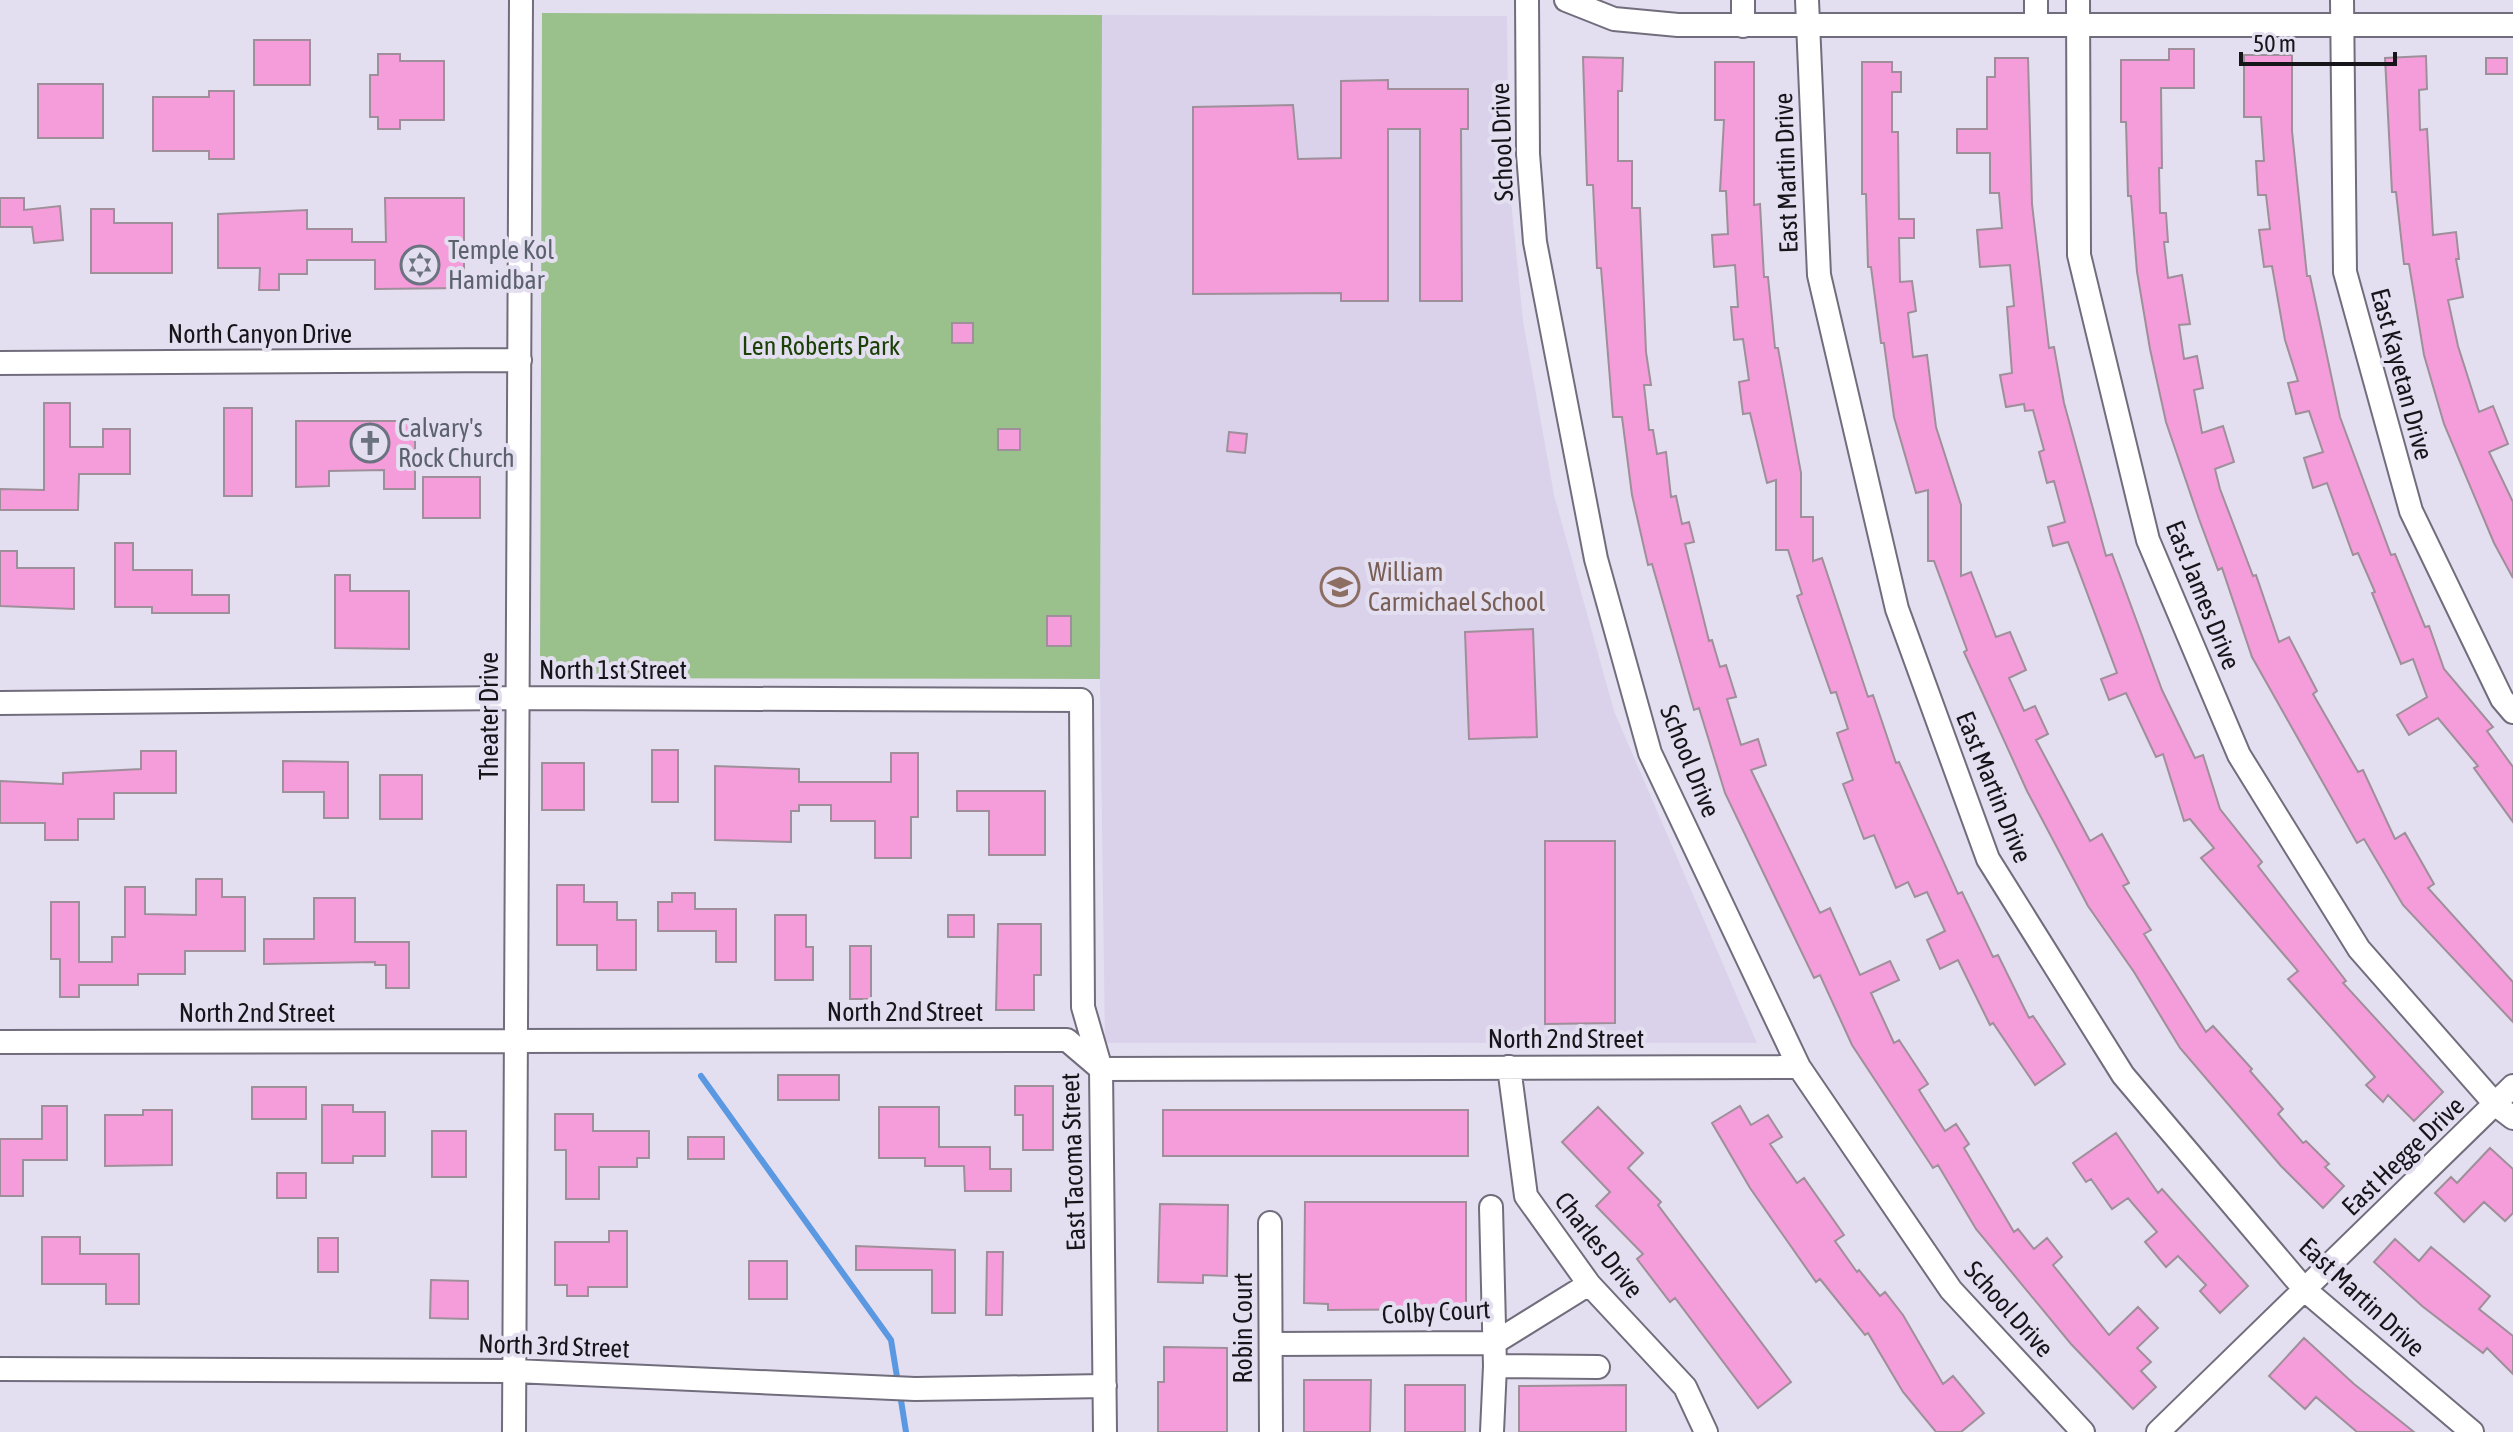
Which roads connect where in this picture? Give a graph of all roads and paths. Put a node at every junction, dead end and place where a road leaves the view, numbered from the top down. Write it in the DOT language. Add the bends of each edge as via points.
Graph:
graph roads {
  1 [pos="521,0"];
  2 [pos="1527,0"];
  3 [pos="1566,0"];
  4 [pos="1743,0"];
  5 [pos="1807,0"];
  6 [pos="2036,0"];
  7 [pos="2078,0"];
  8 [pos="2342,0"];
  9 [pos="2036,23"];
  10 [pos="2342,24"];
  11 [pos="2078,25"];
  12 [pos="2513,25"];
  13 [pos="1743,26"];
  14 [pos="1808,26"];
  15 [pos="520,360"];
  16 [pos="0,363"];
  17 [pos="517,698"];
  18 [pos="1081,700"];
  19 [pos="0,703"];
  20 [pos="2513,712"];
  21 [pos="517,1040"];
  22 [pos="0,1042"];
  23 [pos="1509,1067"];
  24 [pos="1799,1067"];
  25 [pos="1101,1069"];
  26 [pos="2513,1086"];
  27 [pos="2504,1112"];
  28 [pos="1491,1207"];
  29 [pos="1270,1223"];
  30 [pos="1589,1284"];
  31 [pos="2305,1290"];
  32 [pos="1494,1343"];
  33 [pos="1271,1344"];
  34 [pos="1495,1366"];
  35 [pos="1598,1367"];
  36 [pos="0,1369"];
  37 [pos="515,1371"];
  38 [pos="1105,1386"];
  39 [pos="514,1432"];
  40 [pos="1105,1432"];
  41 [pos="1271,1432"];
  42 [pos="1492,1432"];
  43 [pos="1706,1432"];
  44 [pos="2083,1432"];
  45 [pos="2158,1432"];
  46 [pos="2472,1432"];
  1 -- 15 [label="street, Theater Drive"];
  2 -- 24 [label="street, School Drive" via="1528,154 1535,242 1596,559 1650,753"];
  3 -- 13 [label="street" via="1614,19"];
  4 -- 13 [label="street"];
  5 -- 14 [label="street, East Martin Drive"];
  6 -- 9 [label="street"];
  7 -- 11 [label="street, East James Drive"];
  8 -- 10 [label="street, East Kayetan Drive"];
  9 -- 11 [label="street"];
  9 -- 14 [label="street"];
  10 -- 11 [label="street"];
  10 -- 12 [label="street"];
  10 -- 20 [label="street, East Kayetan Drive" via="2345,272 2411,511"];
  11 -- 27 [label="street, East James Drive" via="2079,255 2148,540 2247,768 2359,949"];
  13 -- 14 [label="street"];
  14 -- 31 [label="street, East Martin Drive" via="1819,275 1897,609 1988,859 2123,1075"];
  15 -- 16 [label="street, North Canyon Drive"];
  15 -- 17 [label="street, Theater Drive"];
  17 -- 18 [label="street, North 1st Street"];
  17 -- 19 [label="street, North 1st Street"];
  17 -- 21 [label="street, Theater Drive"];
  18 -- 25 [label="street, East Tacoma Street" via="1083,1007"];
  21 -- 22 [label="street, North 2nd Street"];
  21 -- 25 [label="street, North 2nd Street" via="1067,1040"];
  21 -- 37 [label="street, Theater Drive"];
  23 -- 24 [label="street, North 2nd Street"];
  23 -- 25 [label="street, North 2nd Street"];
  23 -- 30 [label="street, Charles Drive" via="1526,1196"];
  24 -- 44 [label="street, School Drive" via="1951,1290"];
  25 -- 38 [label="street, East Tacoma Street"];
  26 -- 27 [label="street, East Hegge Drive"];
  27 -- 31 [label="street, East Hegge Drive"];
  28 -- 32 [label="street"];
  29 -- 33 [label="street, Robin Court"];
  30 -- 32 [label="street, Colby Court"];
  30 -- 43 [label="street, Charles Drive" via="1685,1387"];
  31 -- 45 [label="street, East Hegge Drive"];
  31 -- 46 [label="street, East Martin Drive"];
  32 -- 33 [label="street, Colby Court"];
  32 -- 34 [label="street"];
  33 -- 41 [label="street, Robin Court"];
  34 -- 35 [label="street"];
  34 -- 42 [label="street"];
  36 -- 37 [label="street, North 3rd Street"];
  37 -- 38 [label="street, North 3rd Street" via="915,1389"];
  37 -- 39 [label="street, Theater Drive"];
  38 -- 40 [label="street, East Tacoma Street"];
}
